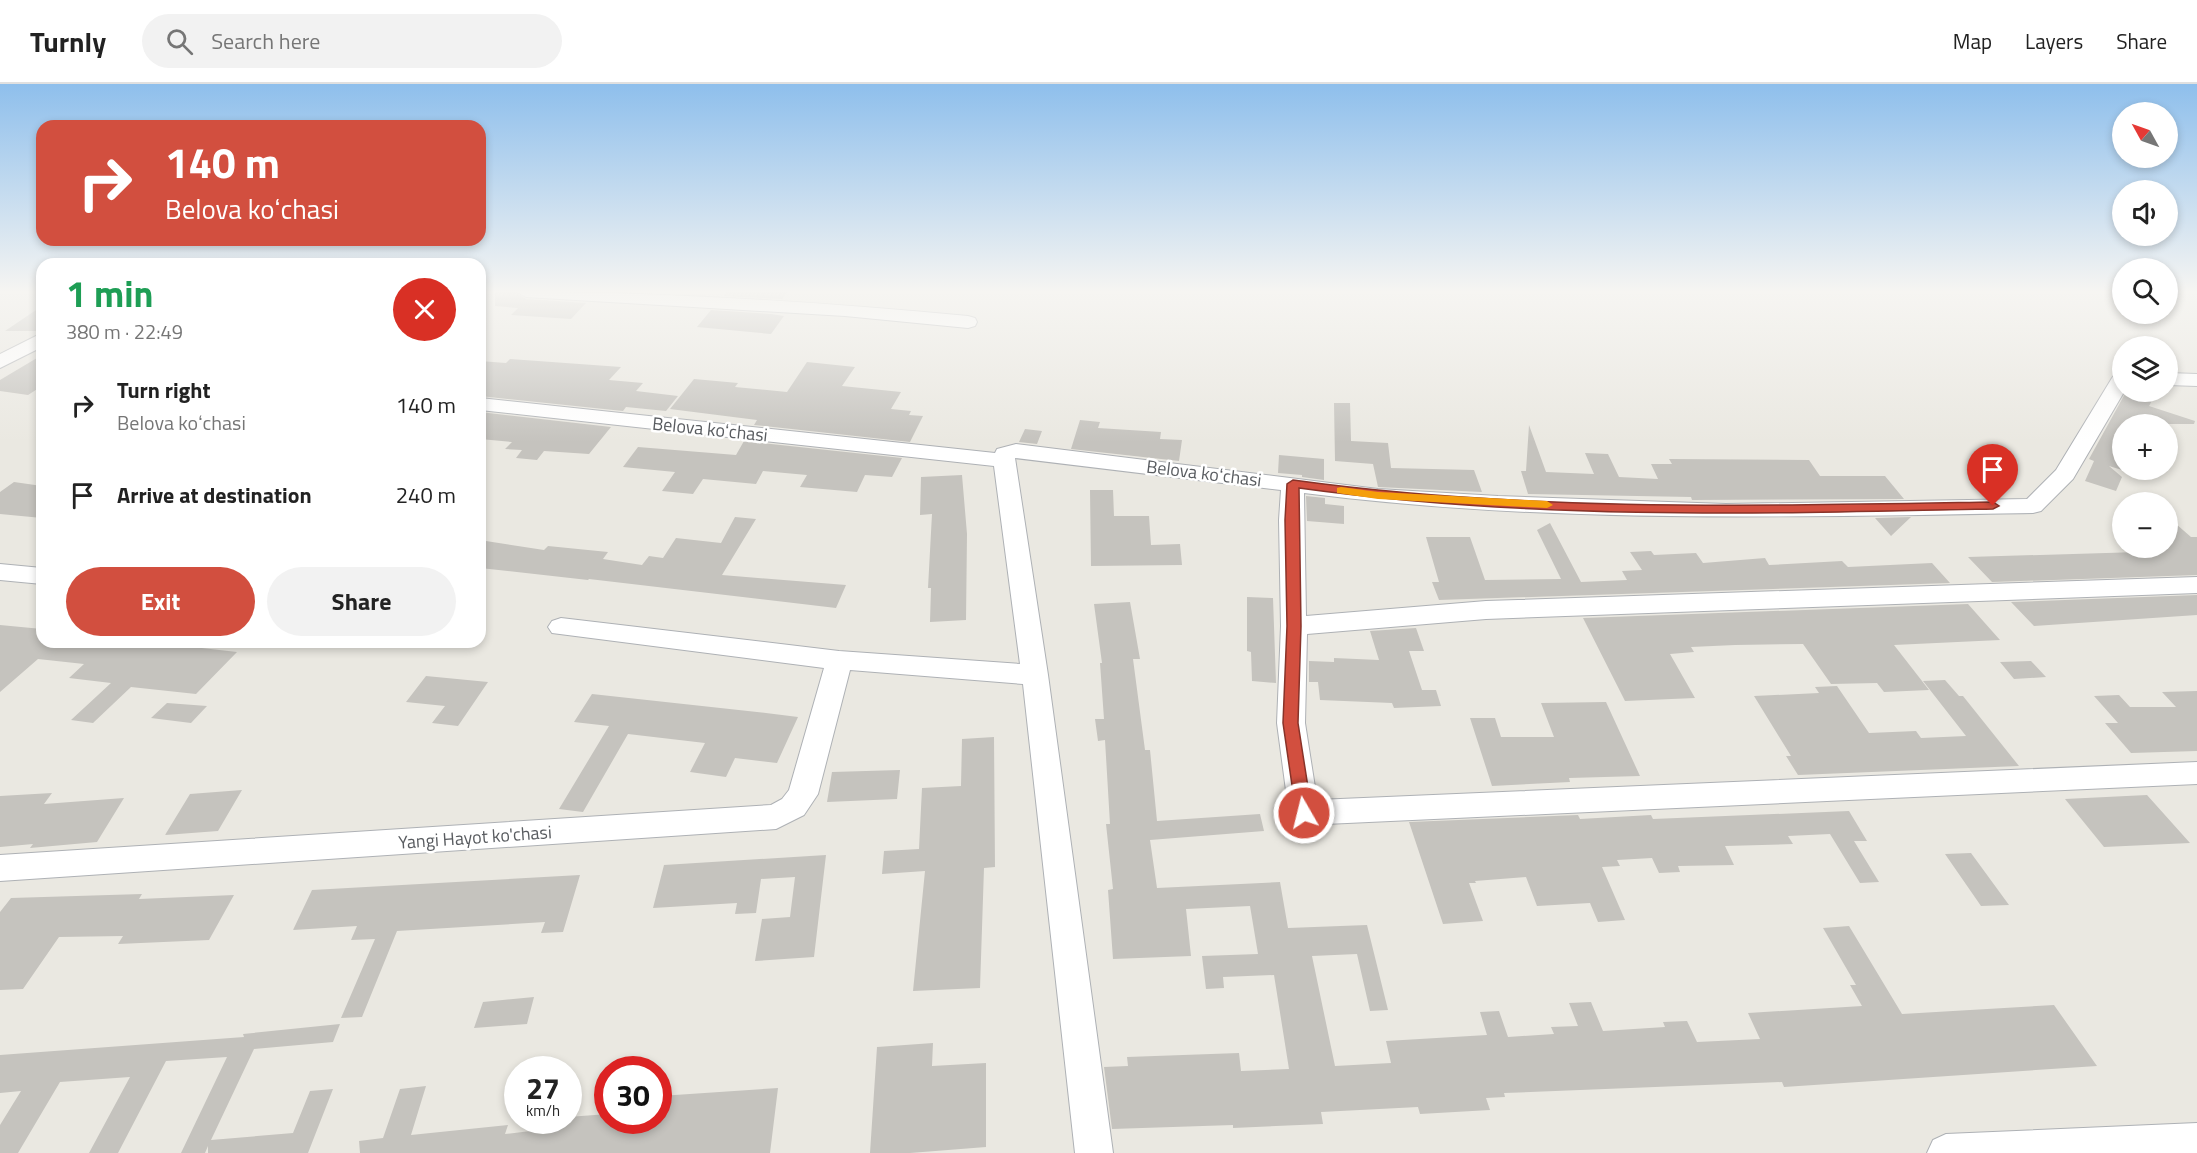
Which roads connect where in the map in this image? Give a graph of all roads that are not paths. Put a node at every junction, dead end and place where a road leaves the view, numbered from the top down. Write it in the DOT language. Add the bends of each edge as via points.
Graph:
graph roads {
  1 [pos="36,342"];
  2 [pos="36,357"];
  3 [pos="9,358"];
  4 [pos="2178,379"];
  5 [pos="2197,380"];
  6 [pos="2112,395"];
  7 [pos="486,405"];
  8 [pos="1004,461"];
  9 [pos="1293,484"];
  10 [pos="0,572"];
  11 [pos="36,575"];
  12 [pos="2197,585"];
  13 [pos="1294,626"];
  14 [pos="561,627"];
  15 [pos="839,660"];
  16 [pos="1035,675"];
  17 [pos="2197,772"];
  18 [pos="0,868"];
  19 [pos="2197,1142"];
  20 [pos="1094,1153"];
  21 [pos="1946,1153"];
  1 -- 3 [label="street"];
  2 -- 3 [label="street"];
  4 -- 5 [label="street"];
  6 -- 9 [label="street, Belova koʻchasi" via="2065,474 2033,506 1726,511 1498,503 1378,495"];
  7 -- 8 [label="street, Belova koʻchasi"];
  8 -- 9 [label="street, Belova koʻchasi" via="1005,454 1016,450"];
  8 -- 16 [label="street"];
  9 -- 13 [label="street"];
  10 -- 11 [label="street"];
  12 -- 13 [label="street" via="1486,610"];
  13 -- 17 [label="street" via="1291,723 1304,813"];
  14 -- 15 [label="street"];
  15 -- 16 [label="street"];
  15 -- 18 [label="street, Yangi Hayot ko'chasi" via="803,794 793,807 776,817"];
  16 -- 20 [label="street"];
  19 -- 21 [label="street"];
}
